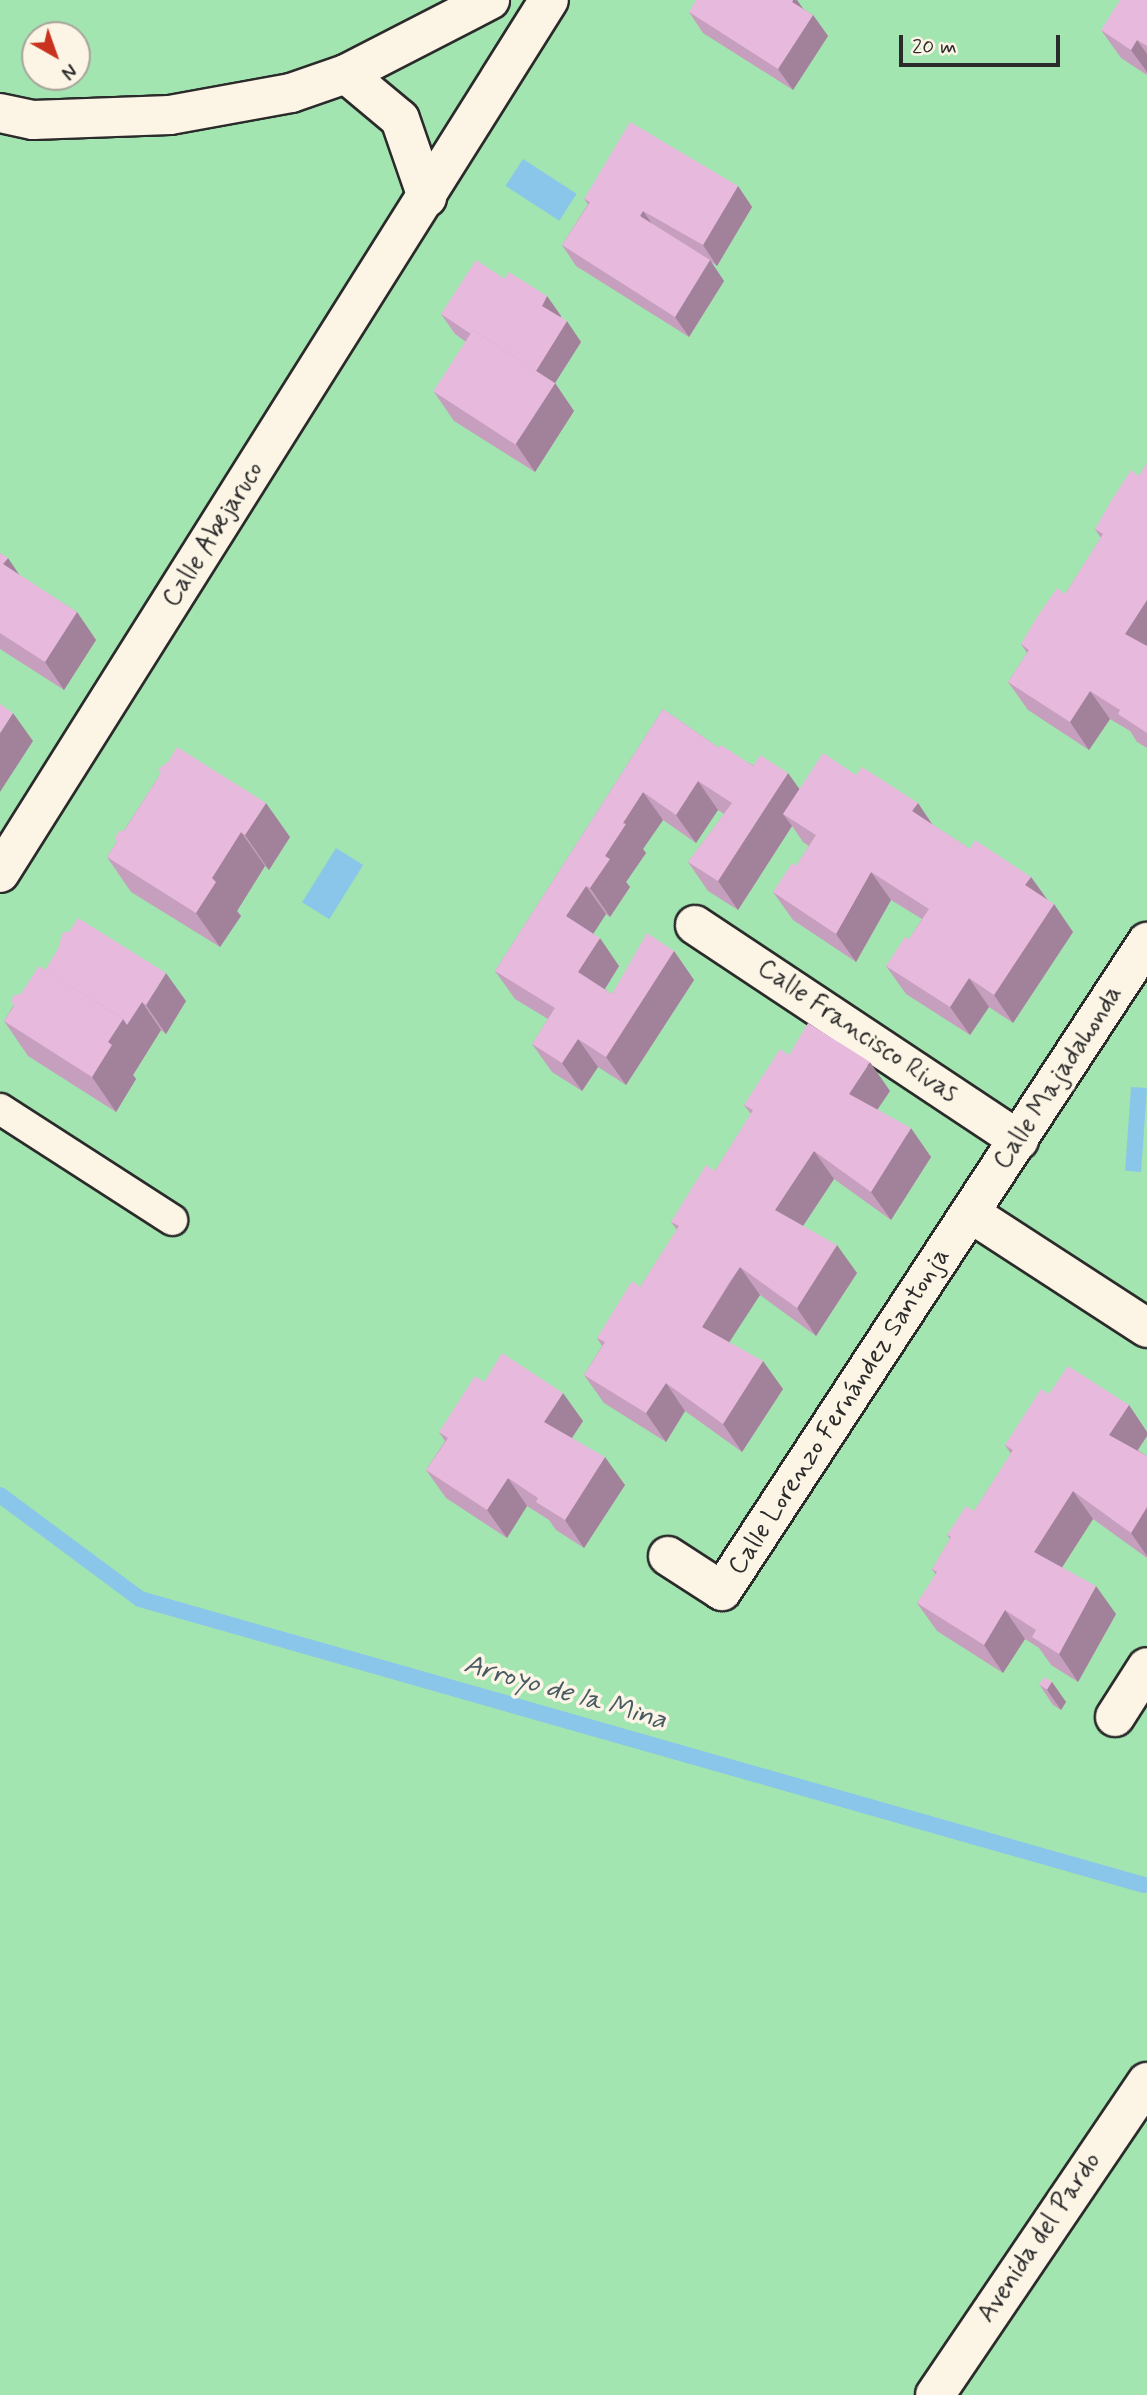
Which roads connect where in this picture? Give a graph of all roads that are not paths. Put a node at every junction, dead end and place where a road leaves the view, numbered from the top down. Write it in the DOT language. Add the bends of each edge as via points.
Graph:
graph roads {
  1 [pos="490,0"];
  2 [pos="549,0"];
  3 [pos="346,74"];
  4 [pos="0,113"];
  5 [pos="427,197"];
  6 [pos="0,873"];
  7 [pos="695,925"];
  8 [pos="1147,942"];
  9 [pos="0,1109"];
  10 [pos="1019,1140"];
  11 [pos="970,1213"];
  12 [pos="173,1220"];
  13 [pos="1147,1328"];
  14 [pos="668,1556"];
  15 [pos="1147,1667"];
  16 [pos="1115,1717"];
  17 [pos="1147,2082"];
  18 [pos="935,2395"];
  1 -- 3 [label="street"];
  2 -- 5 [label="street, Calle Abejaruco"];
  3 -- 4 [label="street" via="291,93 170,115 33,120"];
  3 -- 5 [label="street" via="400,119"];
  5 -- 6 [label="street, Calle Abejaruco"];
  7 -- 10 [label="street, Calle Francisco Rivas"];
  8 -- 10 [label="street, Calle Majadahonda"];
  9 -- 12 [label="lane"];
  10 -- 11 [label="street, Calle Majadahonda"];
  11 -- 13 [label="street"];
  11 -- 14 [label="street, Calle Lorenzo Fernández Santonja" via="722,1591"];
  15 -- 16 [label="street"];
  17 -- 18 [label="street, Avenida del Pardo"];
}
